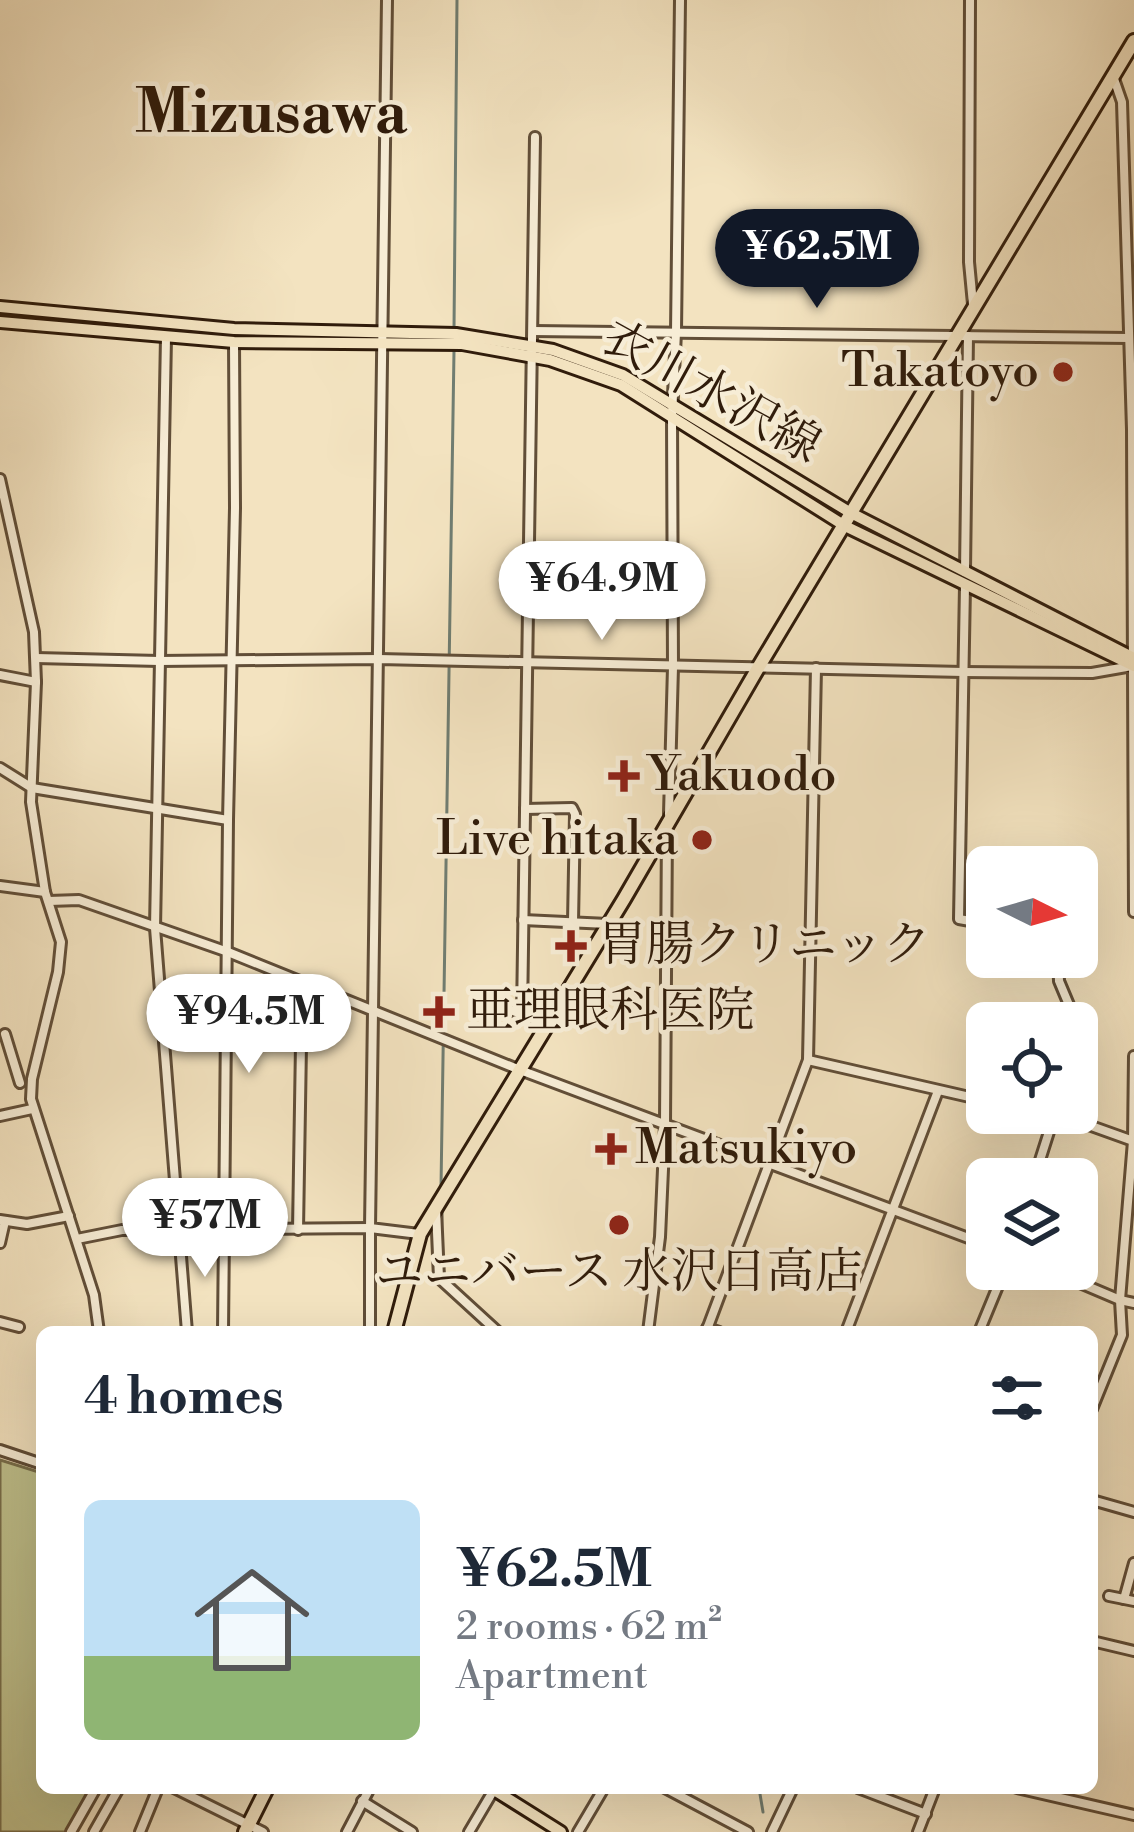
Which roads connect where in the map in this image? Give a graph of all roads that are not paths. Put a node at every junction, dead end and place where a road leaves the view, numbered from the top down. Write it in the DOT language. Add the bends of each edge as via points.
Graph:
graph roads {
  1 [pos="387,0"];
  2 [pos="680,0"];
  3 [pos="970,0"];
  4 [pos="1134,41"];
  5 [pos="1112,76"];
  6 [pos="535,137"];
  7 [pos="0,308"];
  8 [pos="973,310"];
  9 [pos="0,322"];
  10 [pos="533,331"];
  11 [pos="676,332"];
  12 [pos="962,336"];
  13 [pos="166,337"];
  14 [pos="383,338"];
  15 [pos="1128,338"];
  16 [pos="234,343"];
  17 [pos="532,352"];
  18 [pos="672,410"];
  19 [pos="1133,430"];
  20 [pos="0,479"];
  21 [pos="848,520"];
  22 [pos="965,579"];
  23 [pos="36,658"];
  24 [pos="379,659"];
  25 [pos="159,661"];
  26 [pos="232,661"];
  27 [pos="529,662"];
  28 [pos="1133,662"];
  29 [pos="673,667"];
  30 [pos="758,668"];
  31 [pos="816,668"];
  32 [pos="963,672"];
  33 [pos="0,675"];
  34 [pos="36,682"];
  35 [pos="0,768"];
  36 [pos="32,788"];
  37 [pos="525,809"];
  38 [pos="159,811"];
  39 [pos="1134,813"];
  40 [pos="228,820"];
  41 [pos="668,824"];
  42 [pos="0,886"];
  43 [pos="47,896"];
  44 [pos="1134,912"];
  45 [pos="523,920"];
  46 [pos="966,920"];
  47 [pos="573,922"];
  48 [pos="608,924"];
  49 [pos="155,928"];
  50 [pos="228,952"];
  51 [pos="302,982"];
  52 [pos="478,997"];
  53 [pos="374,1012"];
  54 [pos="522,1015"];
  55 [pos="546,1024"];
  56 [pos="5,1034"];
  57 [pos="1134,1056"];
  58 [pos="808,1060"];
  59 [pos="520,1070"];
  60 [pos="20,1083"];
  61 [pos="938,1091"];
  62 [pos="966,1097"];
  63 [pos="32,1109"];
  64 [pos="0,1116"];
  65 [pos="665,1124"];
  66 [pos="1098,1128"];
  67 [pos="1133,1141"];
  68 [pos="770,1164"];
  69 [pos="436,1209"];
  70 [pos="892,1210"];
  71 [pos="69,1216"];
  72 [pos="2,1220"];
  73 [pos="370,1228"];
  74 [pos="298,1230"];
  75 [pos="180,1231"];
  76 [pos="226,1231"];
  77 [pos="421,1234"];
  78 [pos="966,1237"];
  79 [pos="77,1239"];
  80 [pos="0,1243"];
  81 [pos="997,1290"];
  82 [pos="1097,1290"];
  83 [pos="1120,1300"];
  84 [pos="1134,1303"];
  85 [pos="0,1322"];
  86 [pos="98,1326"];
  87 [pos="187,1326"];
  88 [pos="223,1326"];
  89 [pos="370,1326"];
  90 [pos="396,1326"];
  91 [pos="491,1326"];
  92 [pos="649,1326"];
  93 [pos="708,1326"];
  94 [pos="849,1326"];
  95 [pos="982,1326"];
  96 [pos="20,1328"];
  97 [pos="1098,1394"];
  98 [pos="0,1450"];
  99 [pos="36,1462"];
  100 [pos="1098,1502"];
  101 [pos="1134,1512"];
  102 [pos="1134,1564"];
  103 [pos="1109,1596"];
  104 [pos="1129,1600"];
  105 [pos="1098,1643"];
  106 [pos="1134,1652"];
  107 [pos="93,1794"];
  108 [pos="115,1794"];
  109 [pos="156,1794"];
  110 [pos="185,1794"];
  111 [pos="264,1794"];
  112 [pos="366,1794"];
  113 [pos="490,1794"];
  114 [pos="501,1794"];
  115 [pos="600,1794"];
  116 [pos="676,1794"];
  117 [pos="790,1794"];
  118 [pos="874,1794"];
  119 [pos="933,1794"];
  120 [pos="1044,1794"];
  121 [pos="362,1801"];
  122 [pos="926,1814"];
  123 [pos="1134,1815"];
  124 [pos="247,1828"];
  125 [pos="71,1832"];
  126 [pos="94,1832"];
  127 [pos="140,1832"];
  128 [pos="263,1832"];
  129 [pos="347,1832"];
  130 [pos="412,1832"];
  131 [pos="470,1832"];
  132 [pos="561,1832"];
  133 [pos="578,1832"];
  134 [pos="748,1832"];
  135 [pos="772,1832"];
  136 [pos="918,1832"];
  1 -- 14 [label="street"];
  2 -- 11 [label="street"];
  3 -- 8 [label="street"];
  4 -- 5 [label="highway"];
  5 -- 8 [label="highway"];
  5 -- 15 [label="street" via="1122,102"];
  6 -- 10 [label="street"];
  7 -- 14 [label="main road, 衣川水沢線"];
  8 -- 12 [label="highway"];
  9 -- 13 [label="main road, 衣川水沢線"];
  10 -- 11 [label="street"];
  10 -- 17 [label="street"];
  11 -- 12 [label="street"];
  11 -- 18 [label="street"];
  12 -- 15 [label="street"];
  12 -- 21 [label="highway"];
  12 -- 22 [label="street"];
  13 -- 16 [label="main road, 衣川水沢線"];
  13 -- 25 [label="street"];
  14 -- 16 [label="main road, 衣川水沢線"];
  14 -- 17 [label="main road, 衣川水沢線" via="456,334"];
  14 -- 24 [label="street"];
  15 -- 19 [label="street"];
  16 -- 26 [label="street"];
  17 -- 18 [label="main road, 衣川水沢線" via="553,350 623,375"];
  17 -- 27 [label="street"];
  18 -- 21 [label="main road, 衣川水沢線"];
  18 -- 29 [label="street"];
  19 -- 28 [label="street"];
  20 -- 23 [label="street"];
  21 -- 22 [label="main road, 衣川水沢線"];
  21 -- 30 [label="highway"];
  22 -- 28 [label="main road, 衣川水沢線"];
  22 -- 32 [label="street"];
  23 -- 25 [label="street"];
  23 -- 34 [label="street"];
  24 -- 26 [label="street"];
  24 -- 27 [label="street"];
  24 -- 53 [label="street"];
  25 -- 26 [label="street"];
  25 -- 38 [label="street"];
  26 -- 40 [label="street"];
  27 -- 29 [label="street"];
  27 -- 37 [label="street"];
  28 -- 32 [label="street" via="1092,673"];
  28 -- 39 [label="street"];
  29 -- 30 [label="street"];
  29 -- 41 [label="street"];
  30 -- 31 [label="street"];
  30 -- 41 [label="highway"];
  31 -- 32 [label="street"];
  31 -- 58 [label="street"];
  32 -- 46 [label="street" via="959,919"];
  33 -- 34 [label="street"];
  34 -- 36 [label="street"];
  35 -- 36 [label="street"];
  36 -- 38 [label="street"];
  36 -- 43 [label="street"];
  37 -- 45 [label="street"];
  37 -- 47 [label="street" via="575,814"];
  38 -- 40 [label="street"];
  38 -- 49 [label="street"];
  39 -- 44 [label="street"];
  40 -- 50 [label="street"];
  41 -- 48 [label="highway"];
  41 -- 65 [label="street"];
  42 -- 43 [label="street"];
  43 -- 49 [label="street"];
  43 -- 63 [label="street" via="61,955"];
  45 -- 47 [label="street"];
  45 -- 54 [label="street"];
  47 -- 48 [label="street"];
  48 -- 55 [label="highway"];
  49 -- 50 [label="street"];
  49 -- 75 [label="street"];
  50 -- 51 [label="street"];
  50 -- 76 [label="street"];
  51 -- 53 [label="street"];
  51 -- 74 [label="street"];
  52 -- 54 [label="street"];
  53 -- 59 [label="street"];
  53 -- 73 [label="street"];
  54 -- 55 [label="street"];
  55 -- 59 [label="highway"];
  56 -- 60 [label="street"];
  57 -- 67 [label="street"];
  58 -- 61 [label="street"];
  58 -- 68 [label="street"];
  59 -- 65 [label="street"];
  59 -- 69 [label="highway"];
  61 -- 62 [label="street"];
  61 -- 70 [label="street"];
  63 -- 64 [label="street"];
  63 -- 71 [label="street"];
  65 -- 68 [label="street"];
  65 -- 92 [label="street"];
  66 -- 67 [label="street"];
  67 -- 83 [label="street"];
  68 -- 70 [label="street"];
  68 -- 93 [label="street"];
  69 -- 77 [label="highway"];
  69 -- 91 [label="street" via="439,1278"];
  70 -- 78 [label="street"];
  70 -- 94 [label="street"];
  71 -- 72 [label="street"];
  71 -- 79 [label="street"];
  72 -- 80 [label="street"];
  73 -- 74 [label="street"];
  73 -- 77 [label="street"];
  73 -- 89 [label="street"];
  74 -- 76 [label="street"];
  75 -- 76 [label="street"];
  75 -- 79 [label="street"];
  75 -- 87 [label="street"];
  76 -- 88 [label="street"];
  77 -- 90 [label="highway"];
  79 -- 86 [label="street"];
  81 -- 95 [label="street"];
  82 -- 83 [label="street"];
  83 -- 84 [label="street"];
  83 -- 97 [label="street" via="1122,1335"];
  85 -- 96 [label="street"];
  98 -- 99 [label="street"];
  100 -- 101 [label="street"];
  102 -- 104 [label="street"];
  103 -- 104 [label="street"];
  105 -- 106 [label="street"];
  107 -- 125 [label="street"];
  108 -- 126 [label="street"];
  109 -- 127 [label="street"];
  110 -- 124 [label="street"];
  111 -- 124 [label="highway"];
  112 -- 121 [label="street"];
  113 -- 131 [label="street"];
  114 -- 132 [label="main road"];
  115 -- 133 [label="street"];
  116 -- 134 [label="street"];
  117 -- 135 [label="street"];
  118 -- 122 [label="street"];
  119 -- 122 [label="street"];
  120 -- 123 [label="street"];
  121 -- 129 [label="street"];
  121 -- 130 [label="street"];
  122 -- 136 [label="street"];
  124 -- 128 [label="street"];
}
